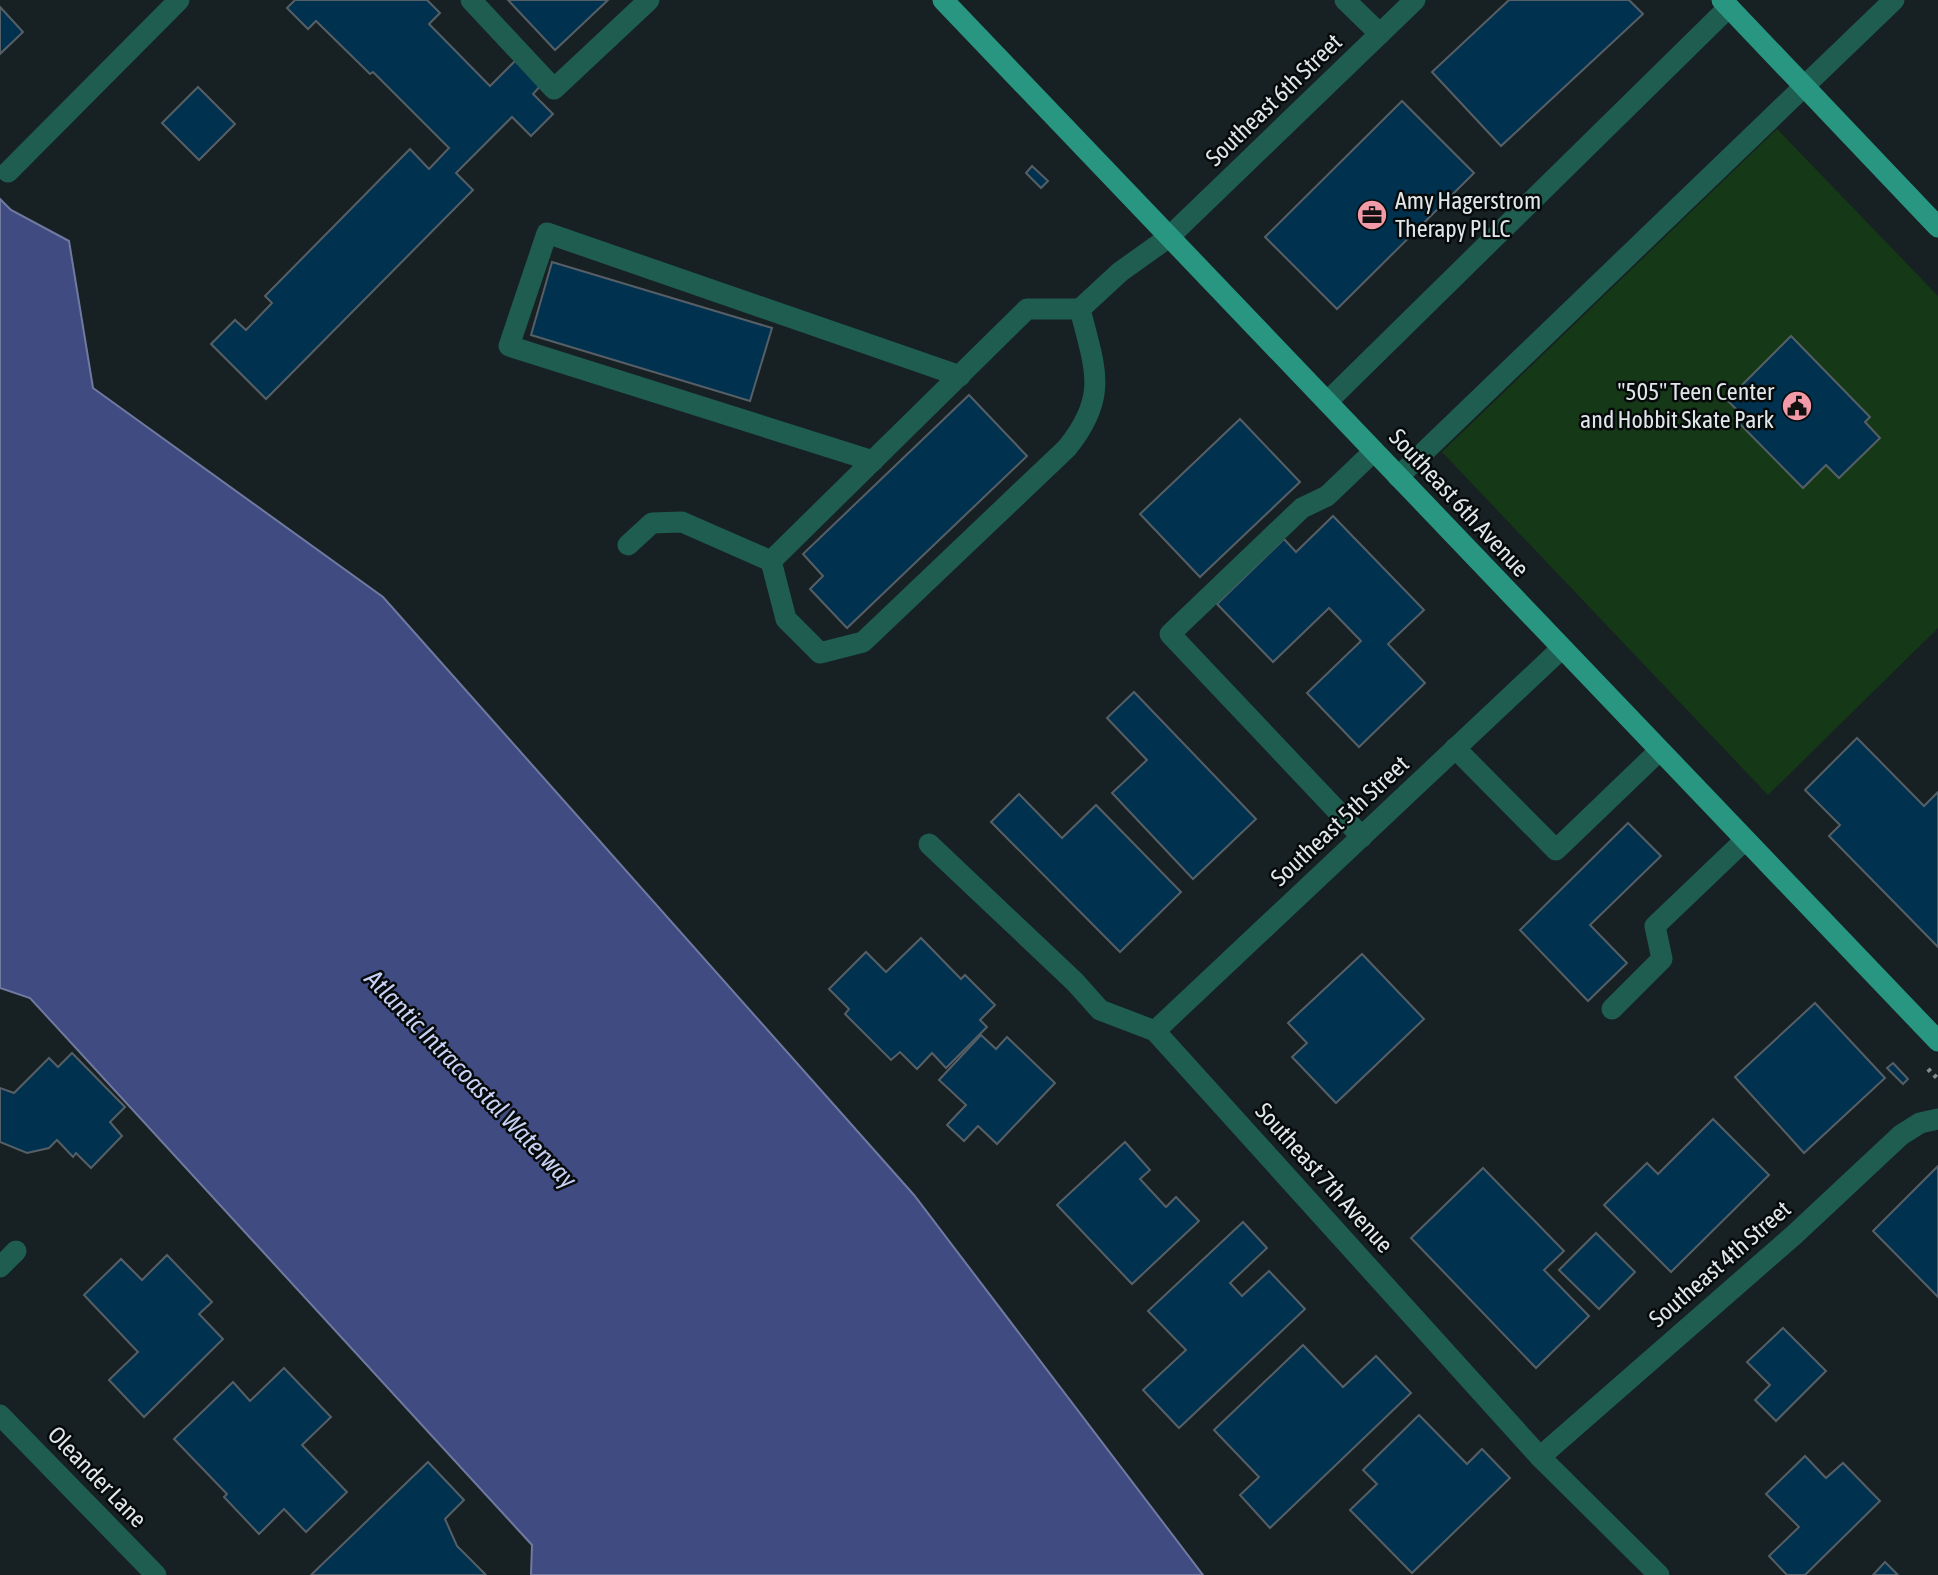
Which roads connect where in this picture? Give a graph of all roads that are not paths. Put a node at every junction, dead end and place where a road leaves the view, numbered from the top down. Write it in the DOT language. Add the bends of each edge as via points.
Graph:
graph roads {
  1 [pos="179,0"];
  2 [pos="471,0"];
  3 [pos="649,0"];
  4 [pos="943,0"];
  5 [pos="1345,0"];
  6 [pos="1415,0"];
  7 [pos="1894,0"];
  8 [pos="1726,4"];
  9 [pos="1380,34"];
  10 [pos="1804,85"];
  11 [pos="8,172"];
  12 [pos="1938,227"];
  13 [pos="1169,237"];
  14 [pos="1080,309"];
  15 [pos="960,376"];
  16 [pos="1327,402"];
  17 [pos="1374,451"];
  18 [pos="873,461"];
  19 [pos="1398,477"];
  20 [pos="628,545"];
  21 [pos="771,561"];
  22 [pos="1561,649"];
  23 [pos="1455,748"];
  24 [pos="1659,751"];
  25 [pos="1362,837"];
  26 [pos="1745,840"];
  27 [pos="929,844"];
  28 [pos="1612,1009"];
  29 [pos="1156,1031"];
  30 [pos="1938,1041"];
  31 [pos="1938,1119"];
  32 [pos="16,1251"];
  33 [pos="0,1267"];
  34 [pos="0,1415"];
  35 [pos="1541,1457"];
  36 [pos="156,1575"];
  37 [pos="1659,1575"];
  1 -- 11 [label="street"];
  2 -- 3 [label="street" via="554,89"];
  4 -- 13 [label="main road, Southeast 6th Avenue"];
  5 -- 9 [label="street"];
  6 -- 9 [label="street, Southeast 6th Street"];
  7 -- 10 [label="street"];
  8 -- 10 [label="main road"];
  8 -- 16 [label="street"];
  9 -- 13 [label="street, Southeast 6th Street"];
  10 -- 12 [label="main road"];
  10 -- 19 [label="street"];
  13 -- 14 [label="street, Southeast 6th Street" via="1120,272"];
  13 -- 16 [label="main road, Southeast 6th Avenue"];
  14 -- 15 [label="street" via="1027,309"];
  14 -- 21 [label="street" via="1096,377 1093,403 1083,428 863,642 820,653 786,618"];
  15 -- 18 [label="street"];
  15 -- 18 [label="street" via="547,233 509,346"];
  16 -- 17 [label="main road, Southeast 6th Avenue"];
  17 -- 19 [label="main road, Southeast 6th Avenue"];
  17 -- 25 [label="street" via="1327,496 1302,508 1170,634"];
  18 -- 21 [label="street"];
  19 -- 22 [label="main road, Southeast 6th Avenue"];
  20 -- 21 [label="street" via="652,523 682,522"];
  22 -- 23 [label="street, Southeast 5th Street"];
  22 -- 24 [label="main road, Southeast 6th Avenue"];
  23 -- 24 [label="street" via="1556,849"];
  23 -- 25 [label="street, Southeast 5th Street"];
  24 -- 26 [label="main road, Southeast 6th Avenue"];
  25 -- 29 [label="street, Southeast 5th Street"];
  26 -- 28 [label="street" via="1655,926 1662,959"];
  26 -- 30 [label="main road, Southeast 6th Avenue"];
  27 -- 29 [label="street, Southeast 7th Avenue" via="1100,1010"];
  29 -- 35 [label="street, Southeast 7th Avenue"];
  31 -- 35 [label="street, Southeast 4th Street" via="1901,1135"];
  32 -- 33 [label="street"];
  34 -- 36 [label="street, Oleander Lane"];
  35 -- 37 [label="street, Southeast 7th Avenue"];
}
